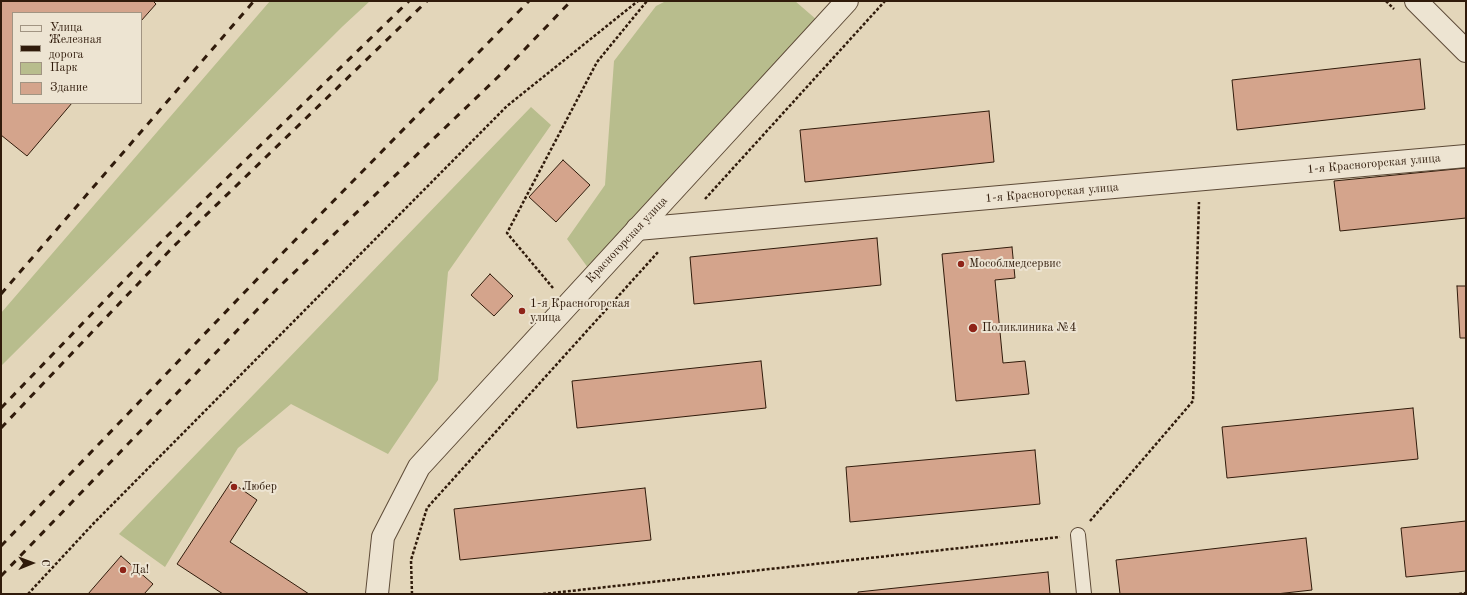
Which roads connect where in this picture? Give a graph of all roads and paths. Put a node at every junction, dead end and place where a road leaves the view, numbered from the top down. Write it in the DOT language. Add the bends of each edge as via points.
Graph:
graph roads {
  1 [pos="638,1"];
  2 [pos="647,1"];
  3 [pos="847,1"];
  4 [pos="885,1"];
  5 [pos="1416,1"];
  6 [pos="1466,51"];
  7 [pos="1466,156"];
  8 [pos="1200,180"];
  9 [pos="682,225"];
  10 [pos="637,230"];
  11 [pos="554,288"];
  12 [pos="1078,535"];
  13 [pos="1466,593"];
  14 [pos="28,594"];
  15 [pos="377,594"];
  16 [pos="412,594"];
  17 [pos="543,594"];
  18 [pos="1084,594"];
  19 [pos="1458,594"];
  1 -- 14 [label="path" via="507,106 93,524"];
  2 -- 11 [label="path" via="597,62 507,233"];
  3 -- 10 [label="street, Красногорская улица"];
  4 -- 9 [label="path"];
  5 -- 6 [label="street"];
  7 -- 8 [label="street, 1-я Красногорская улица"];
  8 -- 9 [label="street, 1-я Красногорская улица"];
  8 -- 12 [label="path" via="1193,402"];
  9 -- 10 [label="street, 1-я Красногорская улица"];
  9 -- 16 [label="path" via="427,508 411,560"];
  10 -- 15 [label="street, Красногорская улица" via="419,467 383,537"];
  12 -- 17 [label="path"];
  12 -- 18 [label="lane"];
  13 -- 19 [label="path"];
}
